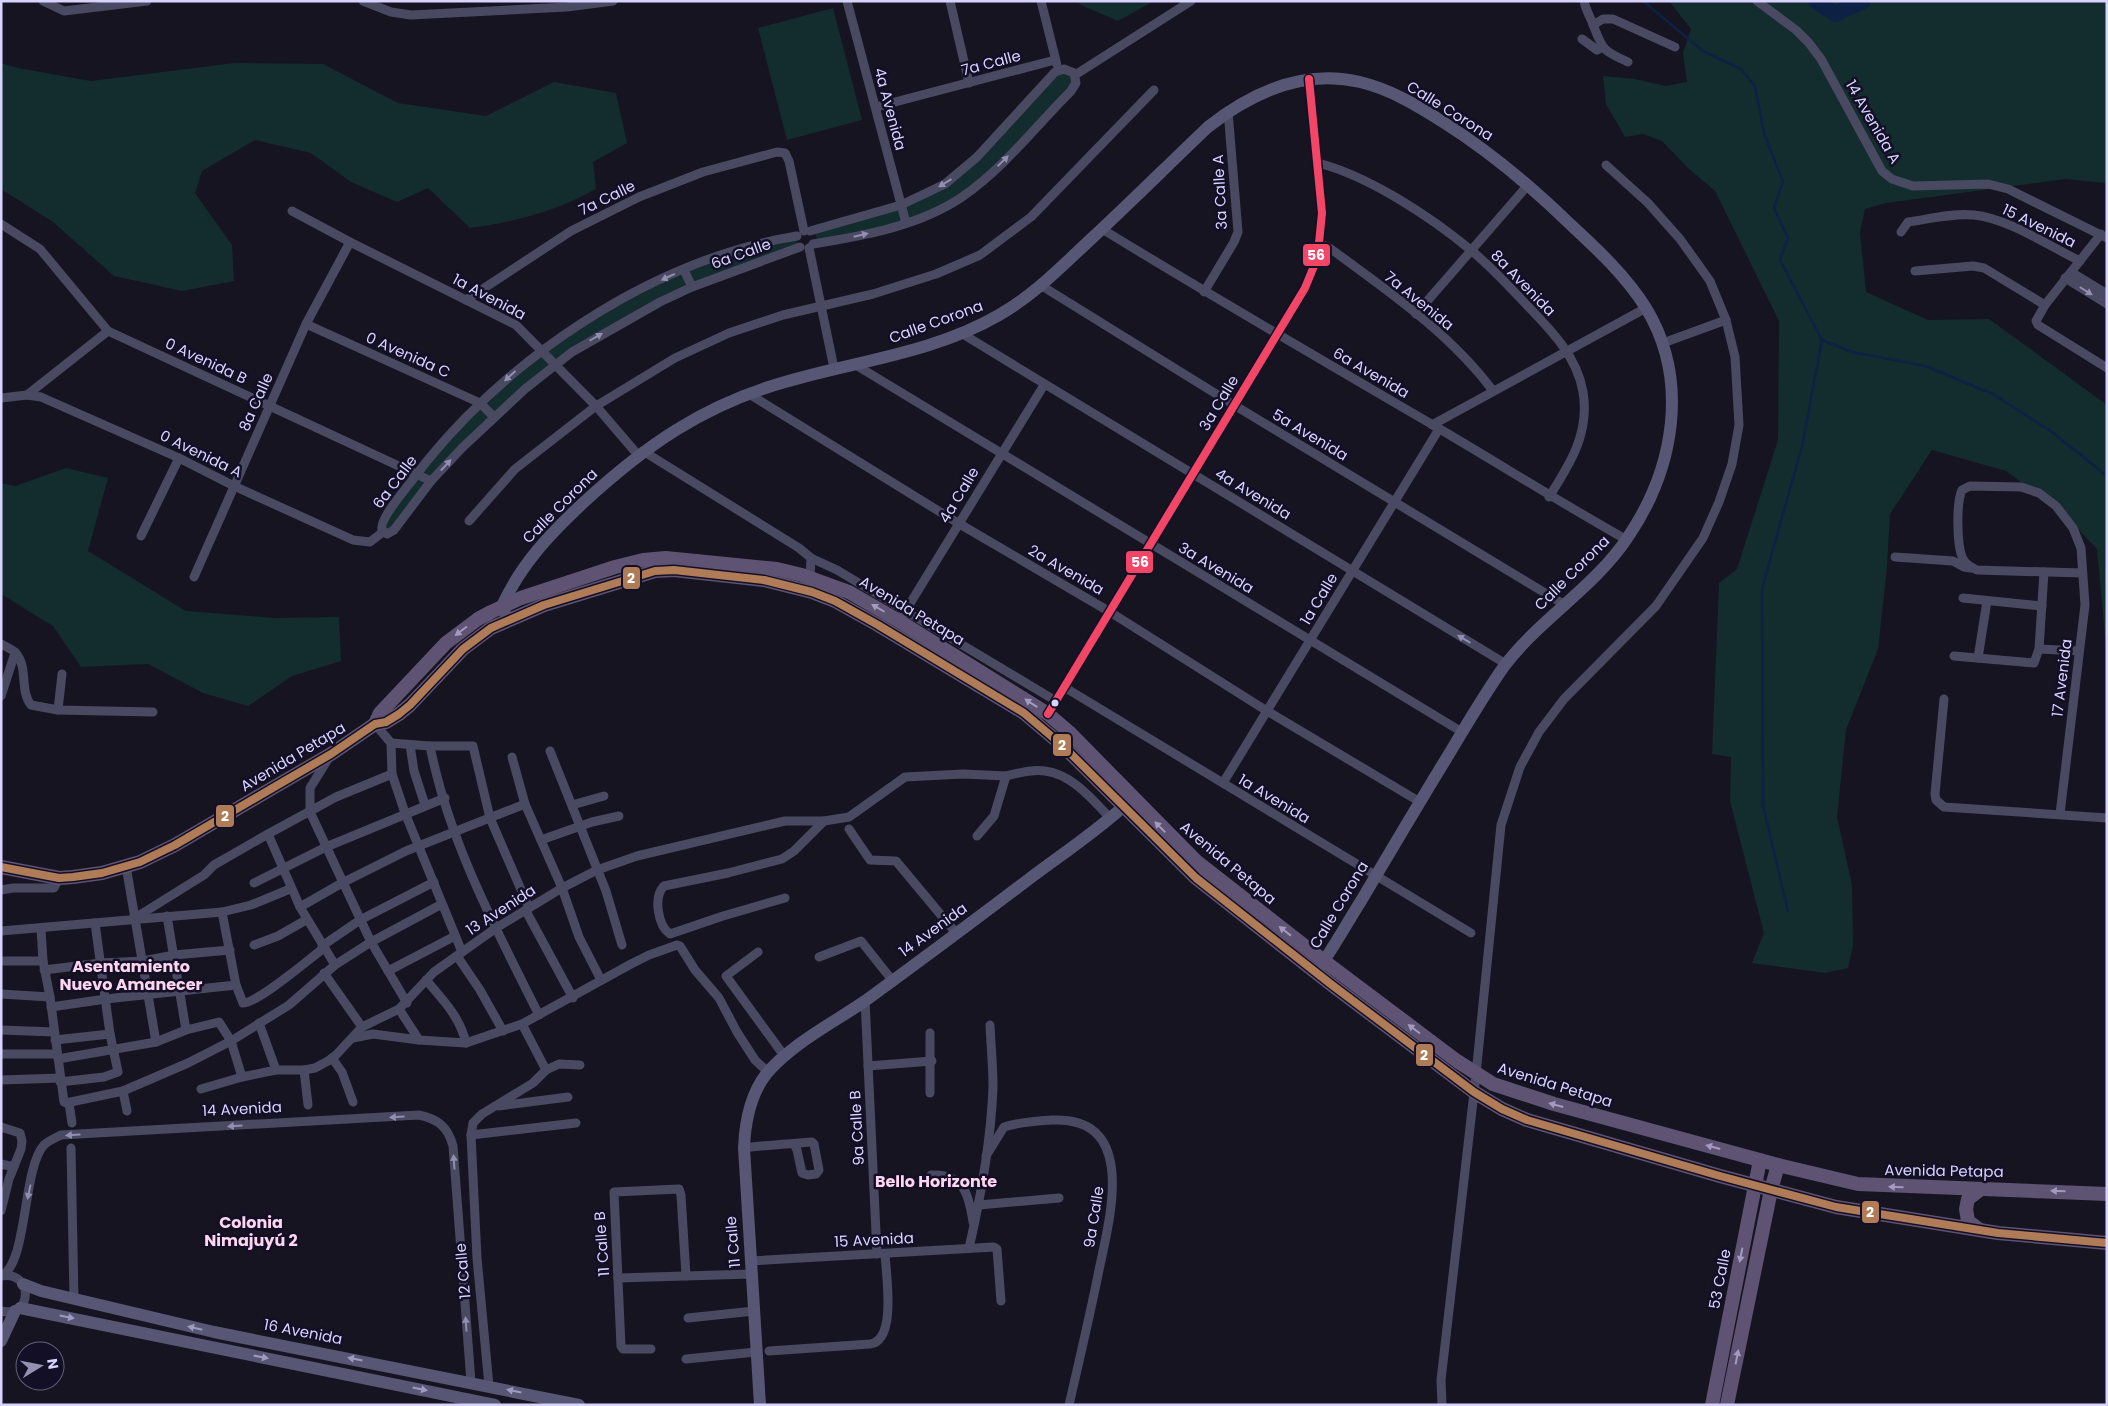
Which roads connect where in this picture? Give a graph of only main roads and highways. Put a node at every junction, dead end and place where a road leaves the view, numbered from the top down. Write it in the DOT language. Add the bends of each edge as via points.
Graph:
graph roads {
  1 [pos="376,724"];
  2 [pos="1,867"];
  3 [pos="1320,966"];
  4 [pos="1760,1160"];
  5 [pos="1778,1165"];
  6 [pos="1755,1186"];
  7 [pos="1771,1190"];
  8 [pos="1981,1190"];
  9 [pos="2107,1195"];
  10 [pos="1980,1230"];
  11 [pos="2107,1242"];
  12 [pos="1712,1405"];
  13 [pos="1728,1405"];
  1 -- 2 [label="main road, Avenida Petapa" via="331,754 140,862 87,876 59,878"];
  1 -- 3 [label="main road, Avenida Petapa" via="399,714 474,639 491,628 596,588 655,571 674,570 764,580 804,589 869,620 1024,713 1057,740 1196,878"];
  3 -- 1 [label="main road, Avenida Petapa, one-way" via="1196,861 1048,714 903,616 849,592 777,569 683,558 654,558 616,567 502,606 446,643 380,713"];
  4 -- 3 [label="main road, Avenida Petapa, one-way" via="1493,1084"];
  3 -- 6 [label="main road, Avenida Petapa" via="1474,1092 1502,1109 1527,1120"];
  4 -- 5 [label="main road, Avenida Petapa"];
  4 -- 6 [label="main road, 53 Calle"];
  5 -- 7 [label="main road"];
  8 -- 5 [label="main road, Avenida Petapa, one-way" via="1879,1186"];
  6 -- 7 [label="main road, Avenida Petapa"];
  6 -- 12 [label="main road, 53 Calle, one-way"];
  7 -- 10 [label="main road, Avenida Petapa" via="1836,1207"];
  13 -- 7 [label="main road, one-way"];
  9 -- 8 [label="main road, Avenida Petapa, one-way"];
  8 -- 10 [label="main road" via="1968,1199 1966,1210 1968,1221"];
  10 -- 11 [label="main road, Avenida Petapa"];
}
